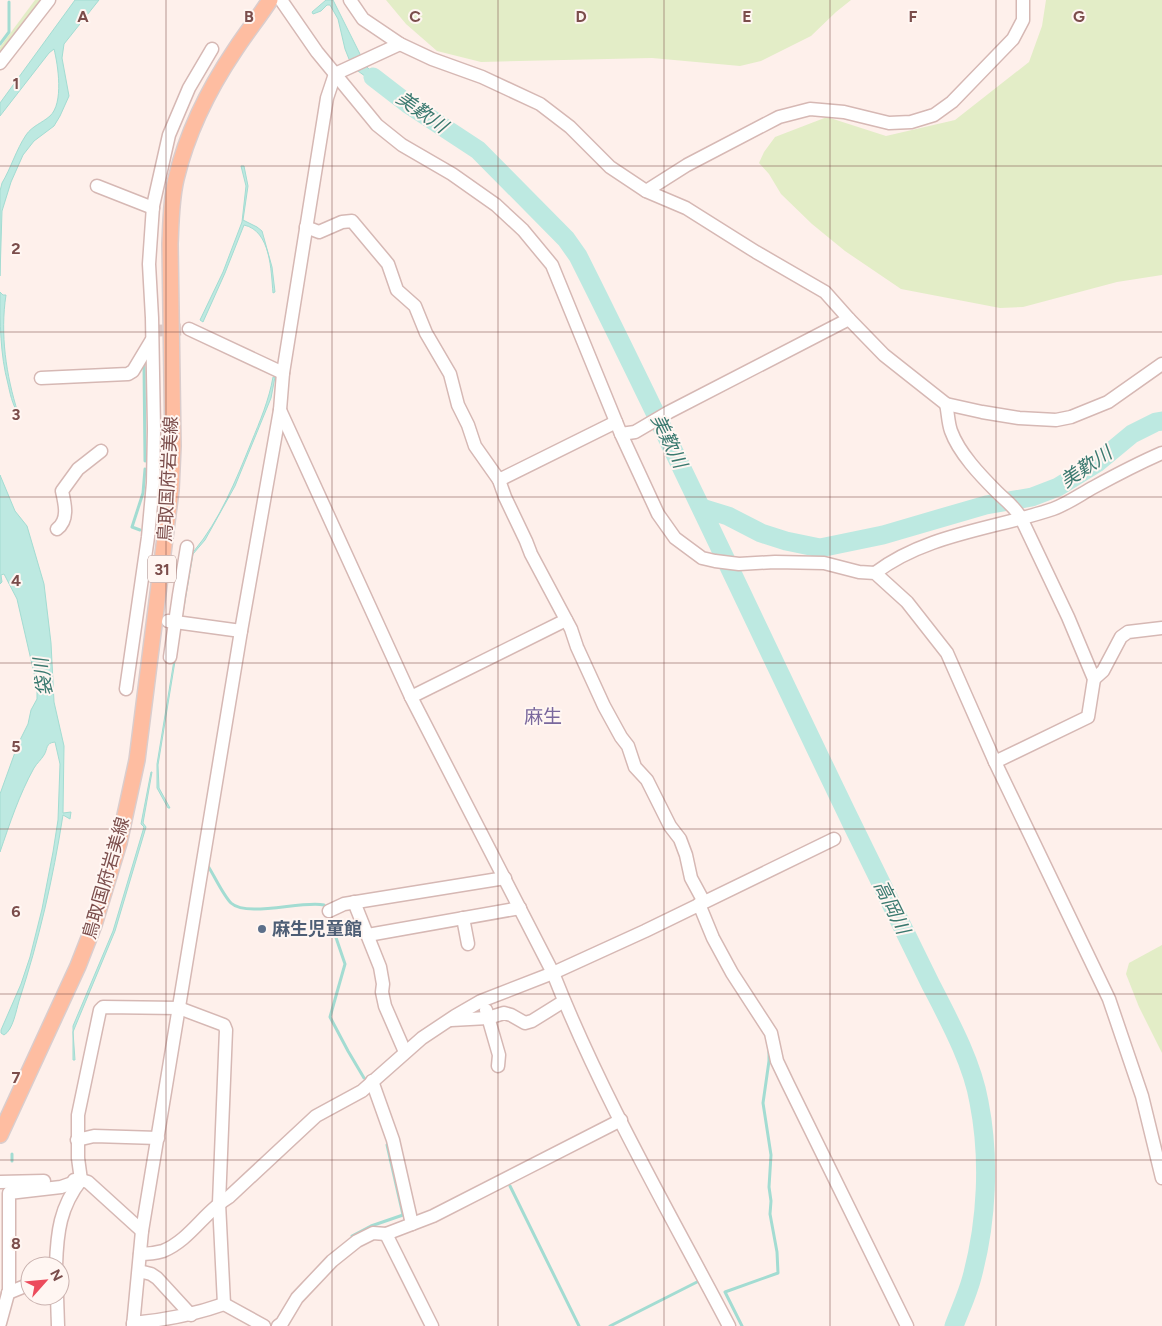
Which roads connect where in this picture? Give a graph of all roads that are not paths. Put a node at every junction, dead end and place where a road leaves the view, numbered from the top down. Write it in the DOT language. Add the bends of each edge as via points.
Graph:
graph roads {
  1 [pos="49,0"];
  2 [pos="270,0"];
  3 [pos="280,0"];
  4 [pos="350,0"];
  5 [pos="1023,0"];
  6 [pos="400,44"];
  7 [pos="212,50"];
  8 [pos="0,63"];
  9 [pos="335,74"];
  10 [pos="96,186"];
  11 [pos="646,191"];
  12 [pos="153,208"];
  13 [pos="306,227"];
  14 [pos="849,320"];
  15 [pos="189,329"];
  16 [pos="151,341"];
  17 [pos="1162,364"];
  18 [pos="283,373"];
  19 [pos="41,378"];
  20 [pos="946,404"];
  21 [pos="280,410"];
  22 [pos="618,428"];
  23 [pos="101,451"];
  24 [pos="1162,452"];
  25 [pos="499,480"];
  26 [pos="1021,518"];
  27 [pos="57,529"];
  28 [pos="187,547"];
  29 [pos="875,573"];
  30 [pos="566,620"];
  31 [pos="172,621"];
  32 [pos="1162,628"];
  33 [pos="241,631"];
  34 [pos="170,657"];
  35 [pos="1094,679"];
  36 [pos="126,689"];
  37 [pos="412,697"];
  38 [pos="995,762"];
  39 [pos="834,839"];
  40 [pos="505,878"];
  41 [pos="354,902"];
  42 [pos="702,903"];
  43 [pos="520,908"];
  44 [pos="329,911"];
  45 [pos="463,918"];
  46 [pos="368,935"];
  47 [pos="468,944"];
  48 [pos="553,972"];
  49 [pos="483,1000"];
  50 [pos="564,1001"];
  51 [pos="179,1008"];
  52 [pos="488,1018"];
  53 [pos="449,1020"];
  54 [pos="405,1052"];
  55 [pos="498,1066"];
  56 [pos="372,1081"];
  57 [pos="621,1120"];
  58 [pos="0,1136"];
  59 [pos="158,1138"];
  60 [pos="77,1140"];
  61 [pos="1162,1178"];
  62 [pos="81,1180"];
  63 [pos="0,1182"];
  64 [pos="219,1203"];
  65 [pos="412,1224"];
  66 [pos="142,1230"];
  67 [pos="386,1234"];
  68 [pos="140,1254"];
  69 [pos="57,1256"];
  70 [pos="138,1271"];
  71 [pos="20,1288"];
  72 [pos="8,1293"];
  73 [pos="224,1304"];
  74 [pos="57,1306"];
  75 [pos="190,1319"];
  76 [pos="0,1323"];
  77 [pos="133,1324"];
  78 [pos="58,1326"];
  79 [pos="264,1326"];
  80 [pos="278,1326"];
  81 [pos="432,1326"];
  82 [pos="729,1326"];
  83 [pos="907,1326"];
  1 -- 8 [label="street"];
  2 -- 58 [label="main road, 鳥取国府岩美線 / 31" via="206,97 184,149 176,180 170,244 171,490 137,760 119,843 94,926"];
  3 -- 9 [label="street"];
  4 -- 6 [label="street" via="363,19"];
  5 -- 11 [label="street" via="1023,20 1013,39 963,92 934,115 911,122 889,123 844,112 810,109 779,117 687,165"];
  6 -- 9 [label="street"];
  6 -- 11 [label="street" via="540,104 570,127 610,167"];
  7 -- 12 [label="street" via="189,88 169,135"];
  9 -- 13 [label="street" via="327,98"];
  9 -- 22 [label="street" via="377,125 402,145 496,205 523,230 552,265"];
  10 -- 12 [label="street"];
  11 -- 14 [label="street" via="686,208 825,292"];
  12 -- 16 [label="street" via="149,264"];
  13 -- 18 [label="street"];
  13 -- 25 [label="street" via="319,232 352,220 388,264 395,285 415,306 426,333 450,374 474,446"];
  14 -- 20 [label="street" via="884,355"];
  14 -- 22 [label="street" via="635,432"];
  15 -- 18 [label="street"];
  16 -- 19 [label="street" via="128,374"];
  16 -- 36 [label="street" via="152,483 139,618"];
  17 -- 20 [label="street" via="1108,402 1056,420 991,414"];
  18 -- 21 [label="street"];
  20 -- 26 [label="street" via="956,442"];
  21 -- 33 [label="street"];
  21 -- 37 [label="street"];
  22 -- 25 [label="street"];
  22 -- 29 [label="street" via="658,514 675,538 702,558 739,564 824,563"];
  23 -- 27 [label="street" via="78,469 62,491 66,506 62,525"];
  24 -- 26 [label="street" via="1055,508"];
  25 -- 30 [label="street" via="531,554"];
  26 -- 29 [label="street" via="908,552"];
  26 -- 35 [label="street"];
  28 -- 31 [label="street"];
  29 -- 38 [label="street" via="907,602 947,652"];
  30 -- 37 [label="street"];
  30 -- 42 [label="street" via="604,706 620,738 628,746 635,767 647,780 680,839"];
  31 -- 33 [label="street"];
  31 -- 34 [label="street"];
  32 -- 35 [label="street" via="1128,632 1121,637 1103,671"];
  33 -- 51 [label="street"];
  35 -- 38 [label="street" via="1088,717"];
  37 -- 40 [label="street"];
  38 -- 61 [label="street" via="1110,999 1142,1096"];
  39 -- 42 [label="street"];
  40 -- 41 [label="street"];
  40 -- 43 [label="street"];
  41 -- 44 [label="street"];
  41 -- 46 [label="street"];
  42 -- 48 [label="street"];
  42 -- 83 [label="street" via="732,973 771,1033 777,1062"];
  43 -- 45 [label="street"];
  43 -- 48 [label="street"];
  45 -- 46 [label="street"];
  45 -- 47 [label="street"];
  46 -- 54 [label="street" via="380,967 385,1006"];
  48 -- 49 [label="street"];
  48 -- 50 [label="street"];
  49 -- 52 [label="street"];
  49 -- 53 [label="street"];
  50 -- 52 [label="street" via="525,1023 504,1013"];
  50 -- 57 [label="street"];
  51 -- 59 [label="street"];
  51 -- 60 [label="street" via="103,1007 100,1010 78,1115"];
  51 -- 64 [label="street" via="224,1025 226,1030"];
  52 -- 53 [label="street"];
  52 -- 55 [label="street" via="499,1055"];
  53 -- 54 [label="street"];
  54 -- 56 [label="street"];
  56 -- 64 [label="street" via="362,1091 316,1116 230,1197"];
  56 -- 65 [label="street" via="393,1140"];
  57 -- 65 [label="street"];
  57 -- 82 [label="street"];
  59 -- 60 [label="street" via="94,1136"];
  59 -- 66 [label="street"];
  60 -- 62 [label="street"];
  62 -- 63 [label="street"];
  62 -- 66 [label="street" via="110,1200"];
  62 -- 69 [label="street" via="71,1193 59,1225"];
  62 -- 72 [label="street" via="61,1187 9,1193"];
  64 -- 68 [label="street" via="172,1246"];
  64 -- 73 [label="street"];
  65 -- 67 [label="street"];
  66 -- 68 [label="street"];
  67 -- 80 [label="street" via="373,1233 332,1261 297,1298"];
  67 -- 81 [label="street"];
  68 -- 70 [label="street"];
  70 -- 75 [label="street" via="157,1278"];
  70 -- 77 [label="street"];
  71 -- 72 [label="street"];
  72 -- 76 [label="street"];
  73 -- 75 [label="street"];
  73 -- 79 [label="street"];
  74 -- 78 [label="street"];
  75 -- 77 [label="street"];
}
